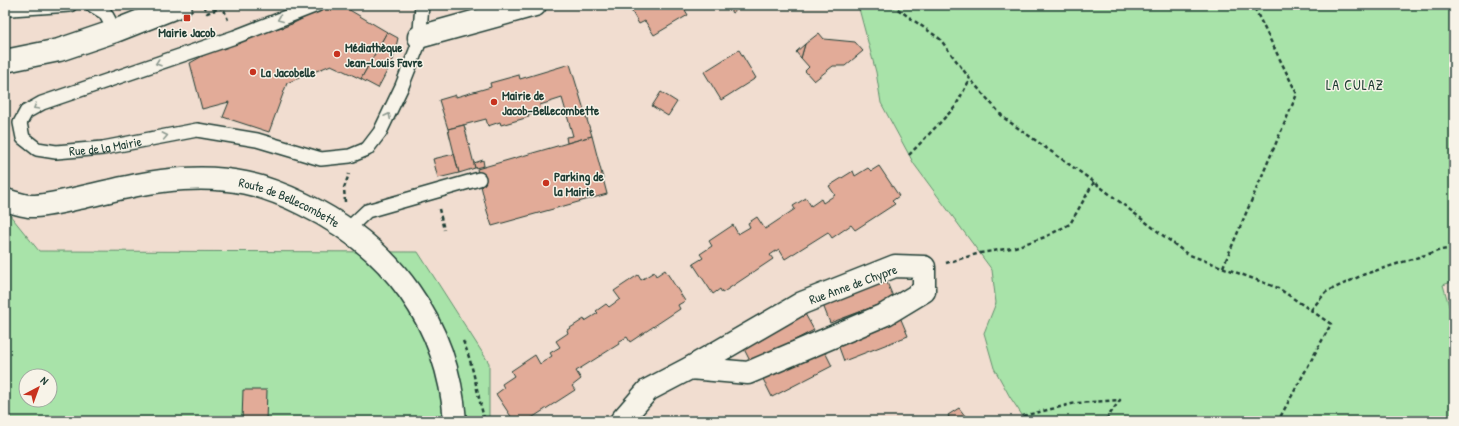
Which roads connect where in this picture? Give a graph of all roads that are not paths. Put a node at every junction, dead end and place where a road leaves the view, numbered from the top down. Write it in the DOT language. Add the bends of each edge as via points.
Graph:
graph roads {
  1 [pos="70,5"];
  2 [pos="92,5"];
  3 [pos="181,5"];
  4 [pos="317,5"];
  5 [pos="422,5"];
  6 [pos="535,5"];
  7 [pos="5,9"];
  8 [pos="108,16"];
  9 [pos="419,37"];
  10 [pos="5,62"];
  11 [pos="479,179"];
  12 [pos="5,200"];
  13 [pos="348,229"];
  14 [pos="690,368"];
  15 [pos="455,421"];
  16 [pos="621,421"];
  1 -- 7 [label="lane"];
  2 -- 8 [label="lane"];
  3 -- 8 [label="street"];
  4 -- 9 [label="lane, Rue de la Mairie, one-way" via="235,38 42,103 26,112 20,123 23,138 37,149 56,152 104,148 197,130 257,140 321,159 350,156 367,149 380,132 402,86"];
  5 -- 9 [label="lane"];
  6 -- 9 [label="street"];
  8 -- 10 [label="street" via="59,50"];
  11 -- 13 [label="lane" via="367,210"];
  12 -- 13 [label="street, Route de Bellecombette" via="30,206 57,203 156,181 216,178 244,182 281,193"];
  13 -- 15 [label="street, Route de Bellecombette" via="395,272 429,325 446,368"];
  14 -- 14 [label="street, Rue Anne de Chypre" via="748,373 878,317 924,291 924,267 895,266 802,303"];
  14 -- 16 [label="street, Rue Anne de Chypre" via="648,390"];
}
